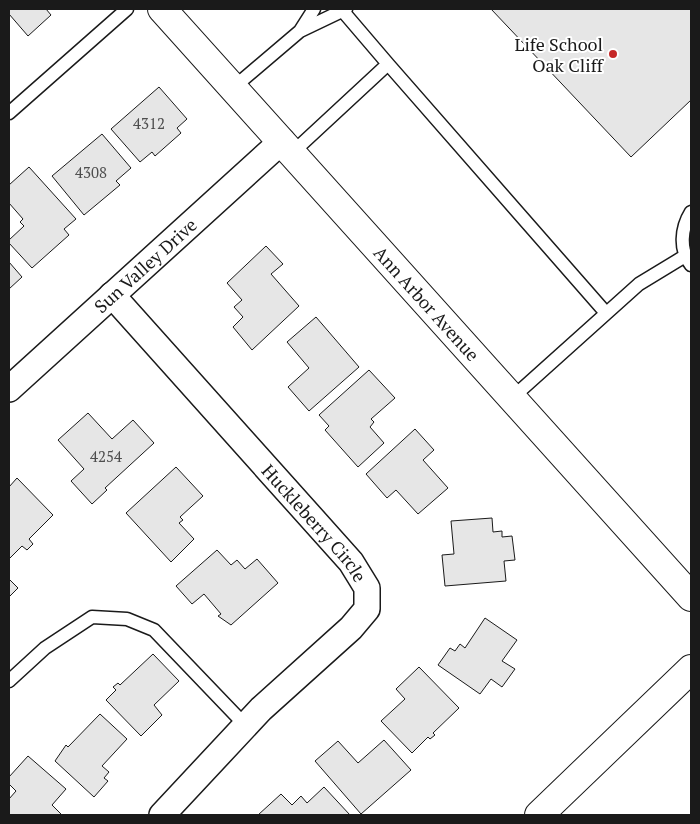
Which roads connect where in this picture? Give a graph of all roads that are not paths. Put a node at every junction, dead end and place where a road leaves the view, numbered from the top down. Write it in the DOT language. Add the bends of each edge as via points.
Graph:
graph roads {
  1 [pos="127,9"];
  2 [pos="162,9"];
  3 [pos="314,9"];
  4 [pos="343,10"];
  5 [pos="300,31"];
  6 [pos="388,64"];
  7 [pos="234,88"];
  8 [pos="9,113"];
  9 [pos="287,147"];
  10 [pos="691,212"];
  11 [pos="688,261"];
  12 [pos="112,295"];
  13 [pos="606,314"];
  14 [pos="9,389"];
  15 [pos="512,398"];
  16 [pos="691,597"];
  17 [pos="691,668"];
  18 [pos="9,681"];
  19 [pos="246,726"];
  20 [pos="162,815"];
  21 [pos="539,815"];
  1 -- 8 [label="lane"];
  2 -- 7 [label="main road, Ann Arbor Avenue"];
  3 -- 5 [label="lane"];
  4 -- 5 [label="lane"];
  4 -- 6 [label="lane"];
  5 -- 7 [label="lane"];
  6 -- 9 [label="lane"];
  6 -- 13 [label="lane"];
  7 -- 9 [label="main road, Ann Arbor Avenue"];
  9 -- 12 [label="street, Sun Valley Drive"];
  9 -- 15 [label="main road, Ann Arbor Avenue"];
  10 -- 11 [label="lane" via="682,235"];
  11 -- 13 [label="lane" via="639,284"];
  12 -- 14 [label="street, Sun Valley Drive"];
  12 -- 19 [label="street, Huckleberry Circle" via="351,562 367,588 367,609 351,628"];
  13 -- 15 [label="lane"];
  15 -- 16 [label="main road, Ann Arbor Avenue"];
  17 -- 21 [label="main road"];
  18 -- 19 [label="lane" via="46,648 92,617 127,619 154,630"];
  19 -- 20 [label="street, Huckleberry Circle"];
}
